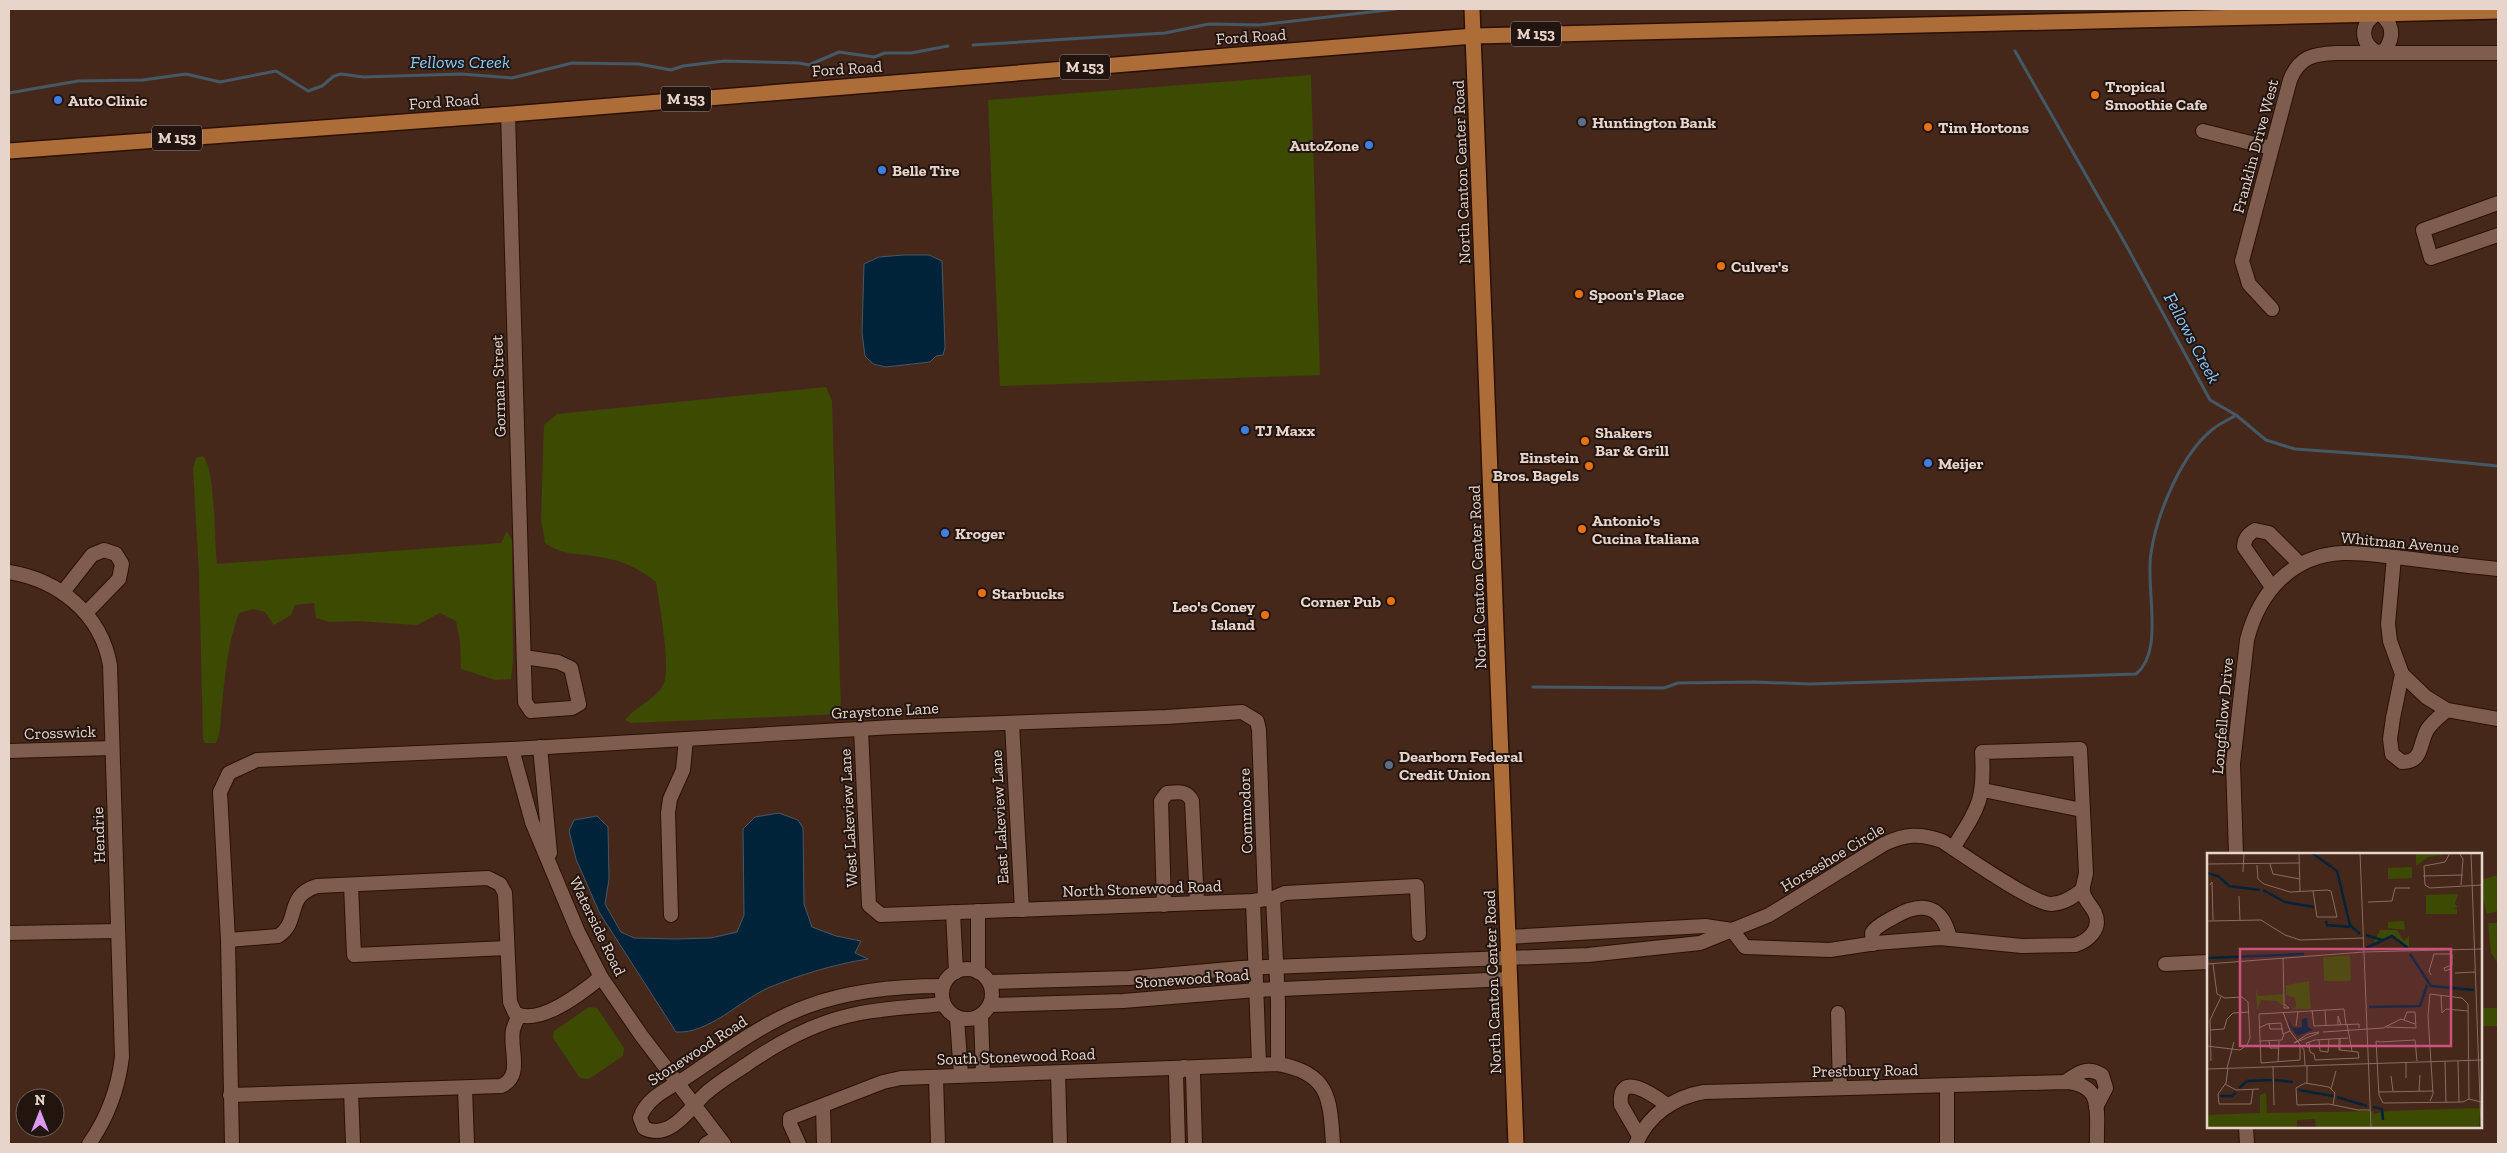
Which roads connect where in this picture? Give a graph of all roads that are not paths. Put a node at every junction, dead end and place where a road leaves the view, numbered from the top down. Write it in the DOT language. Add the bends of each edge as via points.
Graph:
graph roads {
  1 [pos="1472,9"];
  2 [pos="2498,11"];
  3 [pos="2378,13"];
  4 [pos="1474,36"];
  5 [pos="2378,53"];
  6 [pos="2498,53"];
  7 [pos="508,114"];
  8 [pos="2204,131"];
  9 [pos="2271,148"];
  10 [pos="9,151"];
  11 [pos="2498,203"];
  12 [pos="2498,235"];
  13 [pos="2272,310"];
  14 [pos="2394,557"];
  15 [pos="2300,564"];
  16 [pos="2498,569"];
  17 [pos="9,572"];
  18 [pos="2272,587"];
  19 [pos="64,592"];
  20 [pos="87,612"];
  21 [pos="524,657"];
  22 [pos="2402,674"];
  23 [pos="2447,710"];
  24 [pos="2498,719"];
  25 [pos="1258,722"];
  26 [pos="1012,723"];
  27 [pos="861,729"];
  28 [pos="686,739"];
  29 [pos="540,747"];
  30 [pos="112,748"];
  31 [pos="512,749"];
  32 [pos="9,751"];
  33 [pos="1983,790"];
  34 [pos="2082,810"];
  35 [pos="1953,848"];
  36 [pos="2236,853"];
  37 [pos="551,866"];
  38 [pos="352,884"];
  39 [pos="2082,890"];
  40 [pos="1264,899"];
  41 [pos="1197,903"];
  42 [pos="869,905"];
  43 [pos="1164,905"];
  44 [pos="1022,910"];
  45 [pos="978,911"];
  46 [pos="953,912"];
  47 [pos="671,915"];
  48 [pos="1659,929"];
  49 [pos="1732,930"];
  50 [pos="118,931"];
  51 [pos="9,933"];
  52 [pos="1419,934"];
  53 [pos="1562,935"];
  54 [pos="1508,937"];
  55 [pos="1950,939"];
  56 [pos="228,940"];
  57 [pos="1873,944"];
  58 [pos="507,948"];
  59 [pos="1660,948"];
  60 [pos="1564,956"];
  61 [pos="1509,957"];
  62 [pos="1395,961"];
  63 [pos="2207,962"];
  64 [pos="2165,964"];
  65 [pos="1255,968"];
  66 [pos="1276,968"];
  67 [pos="956,972"];
  68 [pos="978,972"];
  69 [pos="601,977"];
  70 [pos="1510,979"];
  71 [pos="989,982"];
  72 [pos="1396,983"];
  73 [pos="943,986"];
  74 [pos="1256,990"];
  75 [pos="1277,990"];
  76 [pos="944,1004"];
  77 [pos="986,1010"];
  78 [pos="1838,1013"];
  79 [pos="519,1015"];
  80 [pos="957,1018"];
  81 [pos="1259,1064"];
  82 [pos="1278,1064"];
  83 [pos="1184,1067"];
  84 [pos="1058,1073"];
  85 [pos="983,1075"];
  86 [pos="961,1076"];
  87 [pos="936,1077"];
  88 [pos="2065,1082"];
  89 [pos="679,1083"];
  90 [pos="1947,1086"];
  91 [pos="465,1088"];
  92 [pos="1840,1088"];
  93 [pos="351,1092"];
  94 [pos="230,1095"];
  95 [pos="1667,1104"];
  96 [pos="694,1105"];
  97 [pos="823,1106"];
  98 [pos="2096,1107"];
  99 [pos="2246,1128"];
  100 [pos="1637,1140"];
  101 [pos="721,1141"];
  102 [pos="89,1144"];
  103 [pos="232,1144"];
  104 [pos="353,1144"];
  105 [pos="467,1144"];
  106 [pos="706,1144"];
  107 [pos="798,1144"];
  108 [pos="824,1144"];
  109 [pos="938,1144"];
  110 [pos="1060,1144"];
  111 [pos="1178,1144"];
  112 [pos="1195,1144"];
  113 [pos="1333,1144"];
  114 [pos="1516,1144"];
  115 [pos="1947,1144"];
  116 [pos="2096,1144"];
  117 [pos="2247,1144"];
  1 -- 4 [label="main road, North Canton Center Road"];
  2 -- 3 [label="main road, Ford Road / M 153"];
  3 -- 4 [label="main road, Ford Road / M 153"];
  3 -- 5 [label="street" via="2388,22 2392,35 2385,50"];
  3 -- 5 [label="street" via="2367,22 2364,36 2368,48"];
  4 -- 7 [label="main road, Ford Road / M 153"];
  4 -- 54 [label="main road, North Canton Center Road"];
  5 -- 6 [label="street, Franklin Drive West"];
  5 -- 9 [label="street, Franklin Drive West" via="2315,54 2302,60 2293,71"];
  7 -- 10 [label="main road, Ford Road / M 153"];
  7 -- 21 [label="street, Gorman Street"];
  8 -- 9 [label="street"];
  9 -- 13 [label="street, Franklin Drive West" via="2242,260 2249,284"];
  11 -- 12 [label="street" via="2422,230 2431,258"];
  14 -- 15 [label="street, Whitman Avenue" via="2344,553"];
  14 -- 16 [label="street, Whitman Avenue"];
  14 -- 22 [label="street" via="2388,624 2390,641"];
  15 -- 18 [label="street, Whitman Avenue"];
  15 -- 18 [label="street" via="2269,533 2255,530 2250,533 2244,547"];
  17 -- 19 [label="street, Hendrie" via="33,577"];
  18 -- 36 [label="street, Longfellow Drive" via="2256,613 2247,640 2233,764"];
  19 -- 20 [label="street, Hendrie"];
  19 -- 20 [label="street" via="92,555 104,550 116,554 122,564 119,579"];
  20 -- 30 [label="street, Hendrie" via="109,656"];
  21 -- 21 [label="street, Gorman Street" via="525,702 531,711 572,708 579,704 571,668 558,662"];
  22 -- 23 [label="street" via="2426,697"];
  22 -- 23 [label="street" via="2390,739 2395,758 2407,762 2418,757 2427,730"];
  23 -- 24 [label="street"];
  25 -- 26 [label="street, Graystone Lane" via="1242,712"];
  25 -- 40 [label="street, Commodore"];
  26 -- 27 [label="street, Graystone Lane"];
  26 -- 44 [label="street, East Lakeview Lane"];
  27 -- 28 [label="street, Graystone Lane"];
  27 -- 42 [label="street, West Lakeview Lane"];
  28 -- 29 [label="street, Graystone Lane"];
  28 -- 47 [label="street" via="684,770 670,799 668,813"];
  29 -- 31 [label="street, Graystone Lane"];
  29 -- 37 [label="street, Waterside Road"];
  30 -- 32 [label="street, Crosswick"];
  30 -- 50 [label="street, Hendrie"];
  31 -- 37 [label="street, Waterside Road" via="532,822"];
  31 -- 56 [label="street, Graystone Lane" via="267,759 257,760 229,773 220,792"];
  33 -- 34 [label="street"];
  33 -- 34 [label="street" via="1982,752 2080,749"];
  33 -- 35 [label="street" via="1974,814"];
  34 -- 39 [label="street" via="2086,873"];
  35 -- 39 [label="street, Horseshoe Circle" via="2040,902 2060,903"];
  35 -- 49 [label="street, Horseshoe Circle" via="1928,836 1900,837 1769,915"];
  37 -- 69 [label="street, Waterside Road"];
  38 -- 56 [label="street" via="304,891 294,902 290,924 278,936"];
  38 -- 58 [label="street" via="493,879 505,893"];
  38 -- 58 [label="street" via="354,955"];
  39 -- 55 [label="street" via="2096,922 2092,935 2083,942 2022,946"];
  40 -- 41 [label="street, North Stonewood Road"];
  40 -- 52 [label="street, North Stonewood Road" via="1285,892 1417,886"];
  40 -- 65 [label="street"];
  40 -- 66 [label="street"];
  41 -- 43 [label="street, North Stonewood Road"];
  41 -- 43 [label="street" via="1192,801 1184,792 1167,793 1161,801"];
  42 -- 46 [label="street, North Stonewood Road" via="881,915"];
  43 -- 44 [label="street, North Stonewood Road"];
  44 -- 45 [label="street, North Stonewood Road"];
  45 -- 46 [label="street, North Stonewood Road"];
  45 -- 68 [label="street"];
  46 -- 67 [label="street"];
  48 -- 49 [label="street, Horseshoe Circle" via="1705,926"];
  48 -- 53 [label="street, Horseshoe Circle"];
  48 -- 59 [label="street"];
  49 -- 57 [label="street" via="1745,947 1830,950"];
  49 -- 59 [label="street, Horseshoe Circle" via="1700,944"];
  50 -- 51 [label="street"];
  50 -- 102 [label="street, Hendrie" via="120,1070 110,1109"];
  53 -- 54 [label="street, Horseshoe Circle"];
  53 -- 60 [label="street"];
  54 -- 61 [label="main road, North Canton Center Road"];
  55 -- 57 [label="street"];
  55 -- 57 [label="street" via="1946,922 1938,914 1917,908 1907,909 1876,927 1872,934"];
  56 -- 94 [label="street, Graystone Lane"];
  58 -- 79 [label="street" via="510,1002 512,1010"];
  59 -- 60 [label="street, Horseshoe Circle"];
  60 -- 61 [label="street, Horseshoe Circle"];
  61 -- 62 [label="street, Stonewood Road"];
  61 -- 70 [label="main road, North Canton Center Road"];
  62 -- 66 [label="street, Stonewood Road"];
  62 -- 72 [label="street"];
  63 -- 64 [label="street"];
  65 -- 66 [label="street, Stonewood Road"];
  65 -- 71 [label="street, Stonewood Road" via="1129,978"];
  65 -- 74 [label="street"];
  66 -- 75 [label="street"];
  67 -- 68 [label="street" via="967,969"];
  67 -- 73 [label="street"];
  68 -- 71 [label="street"];
  69 -- 79 [label="street" via="544,1014"];
  69 -- 89 [label="street, Waterside Road"];
  70 -- 72 [label="street, Stonewood Road"];
  70 -- 114 [label="main road, North Canton Center Road"];
  71 -- 77 [label="street" via="992,997"];
  72 -- 75 [label="street, Stonewood Road"];
  73 -- 76 [label="street"];
  73 -- 89 [label="street, Stonewood Road" via="877,989 808,1006 738,1043"];
  74 -- 75 [label="street, Stonewood Road"];
  74 -- 77 [label="street, Stonewood Road"];
  74 -- 81 [label="street"];
  75 -- 82 [label="street"];
  76 -- 80 [label="street"];
  76 -- 96 [label="street, Stonewood Road" via="855,1014 785,1039 706,1093"];
  77 -- 80 [label="street" via="970,1020"];
  77 -- 85 [label="street"];
  78 -- 92 [label="street"];
  79 -- 91 [label="street" via="512,1031 514,1066 510,1080 496,1087"];
  80 -- 86 [label="street"];
  81 -- 82 [label="street, South Stonewood Road"];
  81 -- 83 [label="street, South Stonewood Road"];
  82 -- 113 [label="street, South Stonewood Road" via="1305,1071 1322,1086 1331,1106"];
  83 -- 84 [label="street, South Stonewood Road"];
  83 -- 111 [label="street" via="1176,1075"];
  83 -- 112 [label="street" via="1193,1074"];
  84 -- 85 [label="street, South Stonewood Road"];
  84 -- 110 [label="street"];
  85 -- 86 [label="street, South Stonewood Road"];
  86 -- 87 [label="street, South Stonewood Road"];
  87 -- 97 [label="street, South Stonewood Road" via="890,1079"];
  87 -- 109 [label="street"];
  88 -- 90 [label="street, Prestbury Road"];
  88 -- 98 [label="street, Prestbury Road" via="2080,1082 2089,1088 2095,1095"];
  88 -- 98 [label="street, Prestbury Road" via="2082,1070 2094,1070 2102,1075 2106,1088"];
  89 -- 96 [label="street, Waterside Road"];
  89 -- 96 [label="street, Stonewood Road" via="644,1106 640,1118 644,1128 652,1132 666,1129 682,1120"];
  90 -- 92 [label="street, Prestbury Road"];
  90 -- 115 [label="street"];
  91 -- 93 [label="street"];
  91 -- 105 [label="street"];
  92 -- 95 [label="street, Prestbury Road" via="1704,1092"];
  93 -- 94 [label="street"];
  93 -- 104 [label="street"];
  94 -- 103 [label="street, Graystone Lane"];
  95 -- 100 [label="street, Prestbury Road"];
  95 -- 100 [label="street, Prestbury Road" via="1641,1087 1624,1090 1621,1104"];
  96 -- 101 [label="street, Waterside Road"];
  97 -- 107 [label="street, South Stonewood Road" via="790,1118"];
  97 -- 108 [label="street"];
  98 -- 116 [label="street"];
  99 -- 117 [label="street"];
  101 -- 106 [label="street"];
}
